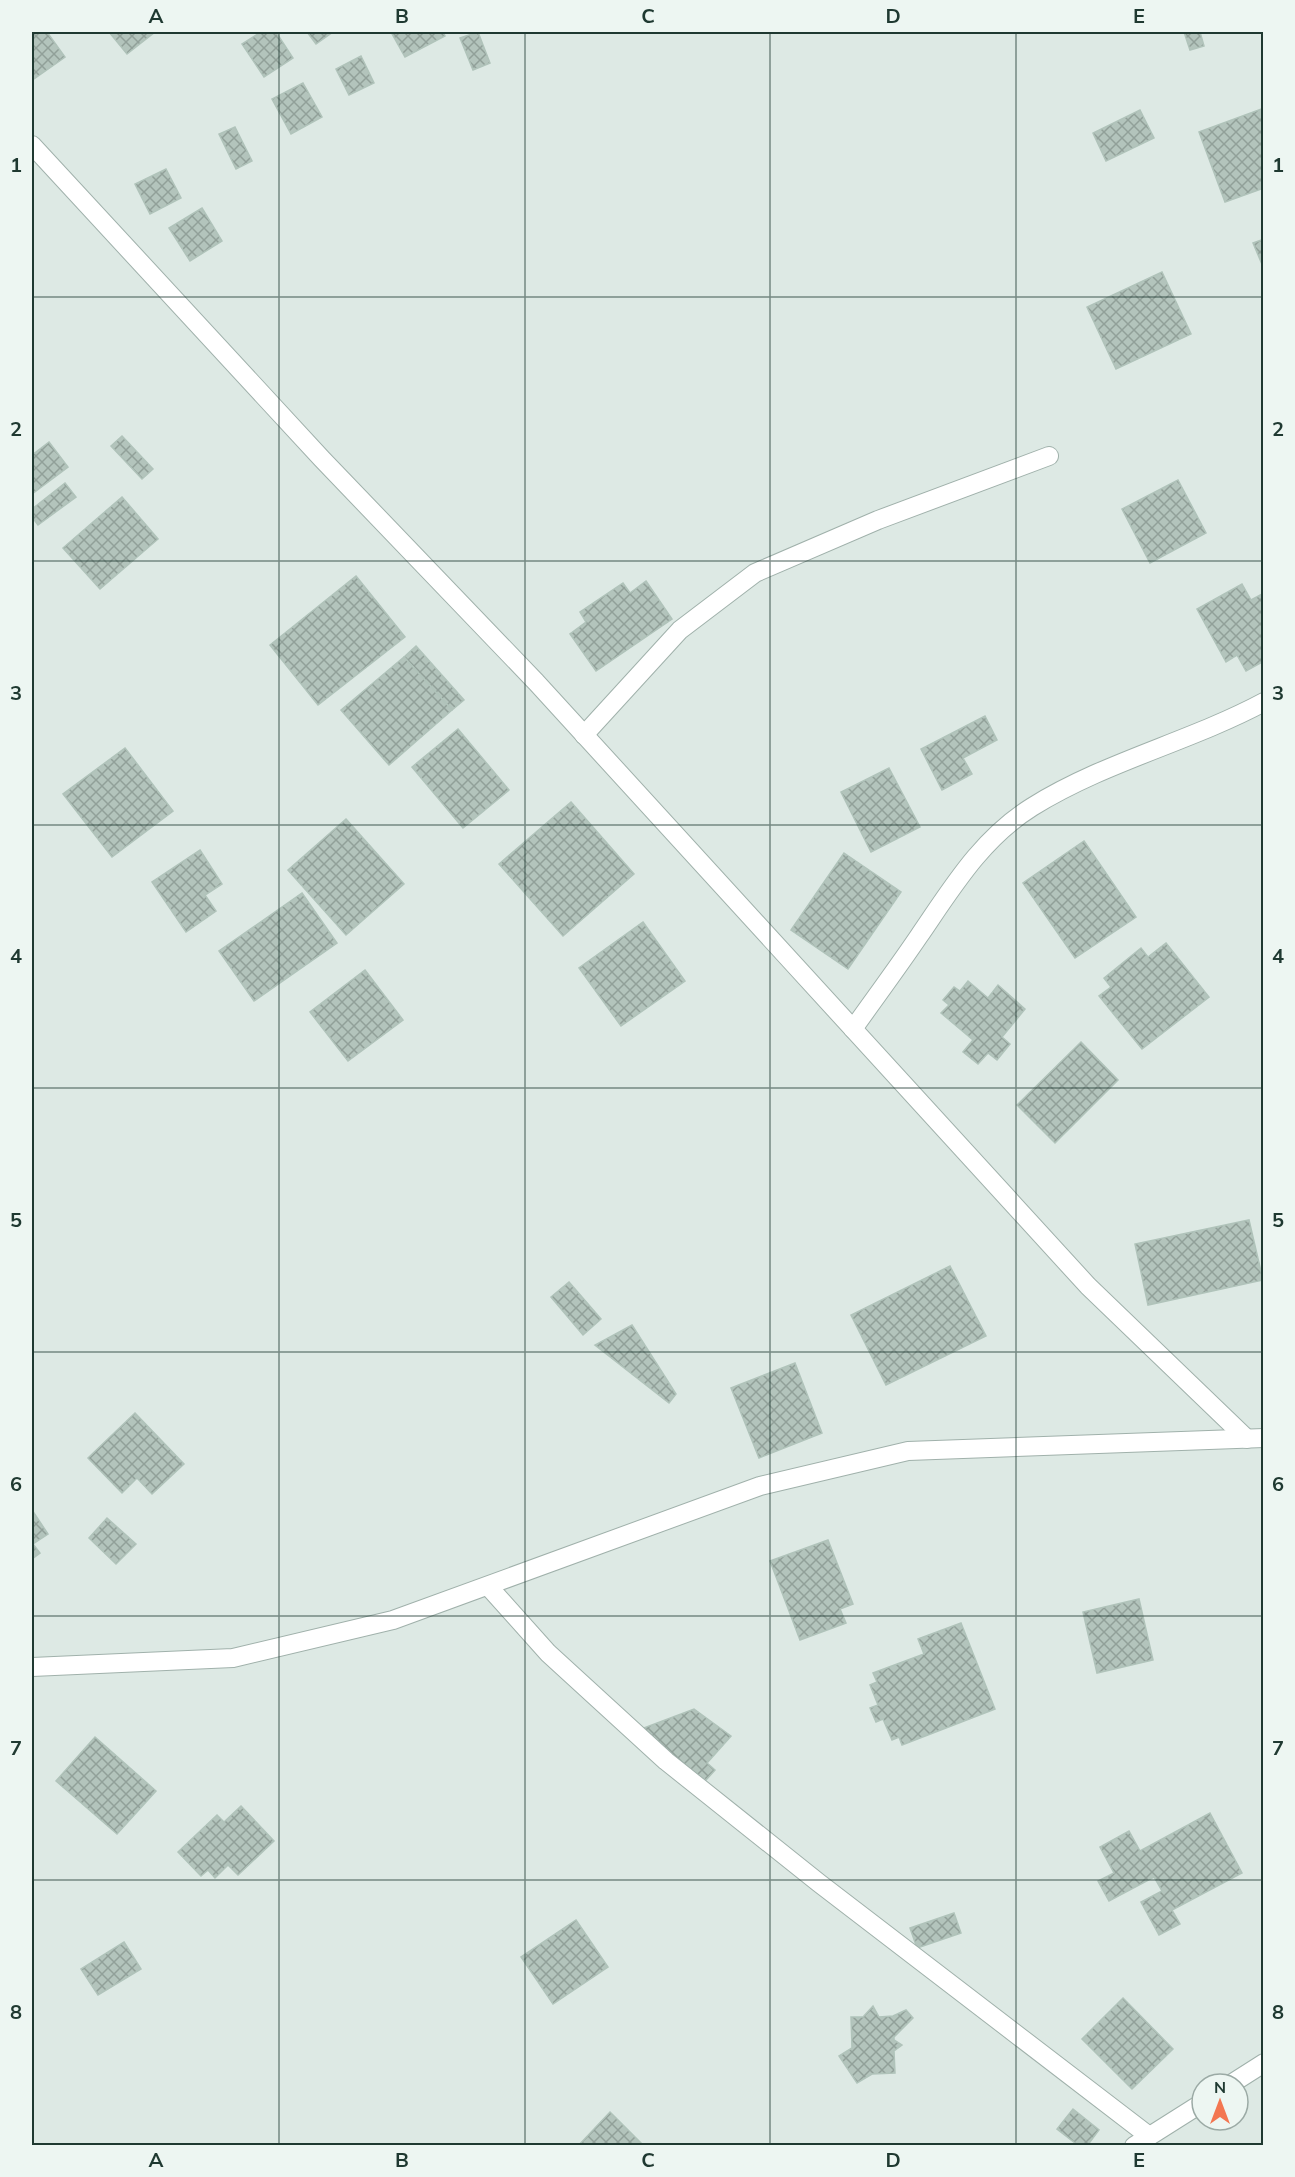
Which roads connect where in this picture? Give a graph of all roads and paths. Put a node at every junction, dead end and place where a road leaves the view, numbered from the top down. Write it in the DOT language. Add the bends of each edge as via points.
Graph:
graph roads {
  1 [pos="32,145"];
  2 [pos="1049,456"];
  3 [pos="1263,702"];
  4 [pos="584,735"];
  5 [pos="853,1029"];
  6 [pos="1255,1438"];
  7 [pos="489,1586"];
  8 [pos="32,1667"];
  9 [pos="1263,2063"];
  10 [pos="1249,2072"];
  11 [pos="1190,2111"];
  12 [pos="1142,2141"];
  1 -- 4 [label="street"];
  2 -- 4 [label="street" via="878,520 755,573 680,630"];
  3 -- 5 [label="street" via="1224,723 1095,775 1032,807 994,837 968,864"];
  4 -- 5 [label="street"];
  5 -- 6 [label="street" via="1088,1286"];
  6 -- 7 [label="street" via="908,1451 760,1486"];
  7 -- 8 [label="street" via="393,1620 233,1658"];
  7 -- 12 [label="street" via="548,1653 666,1761"];
  9 -- 10 [label="street"];
  11 -- 12 [label="street"];
}
